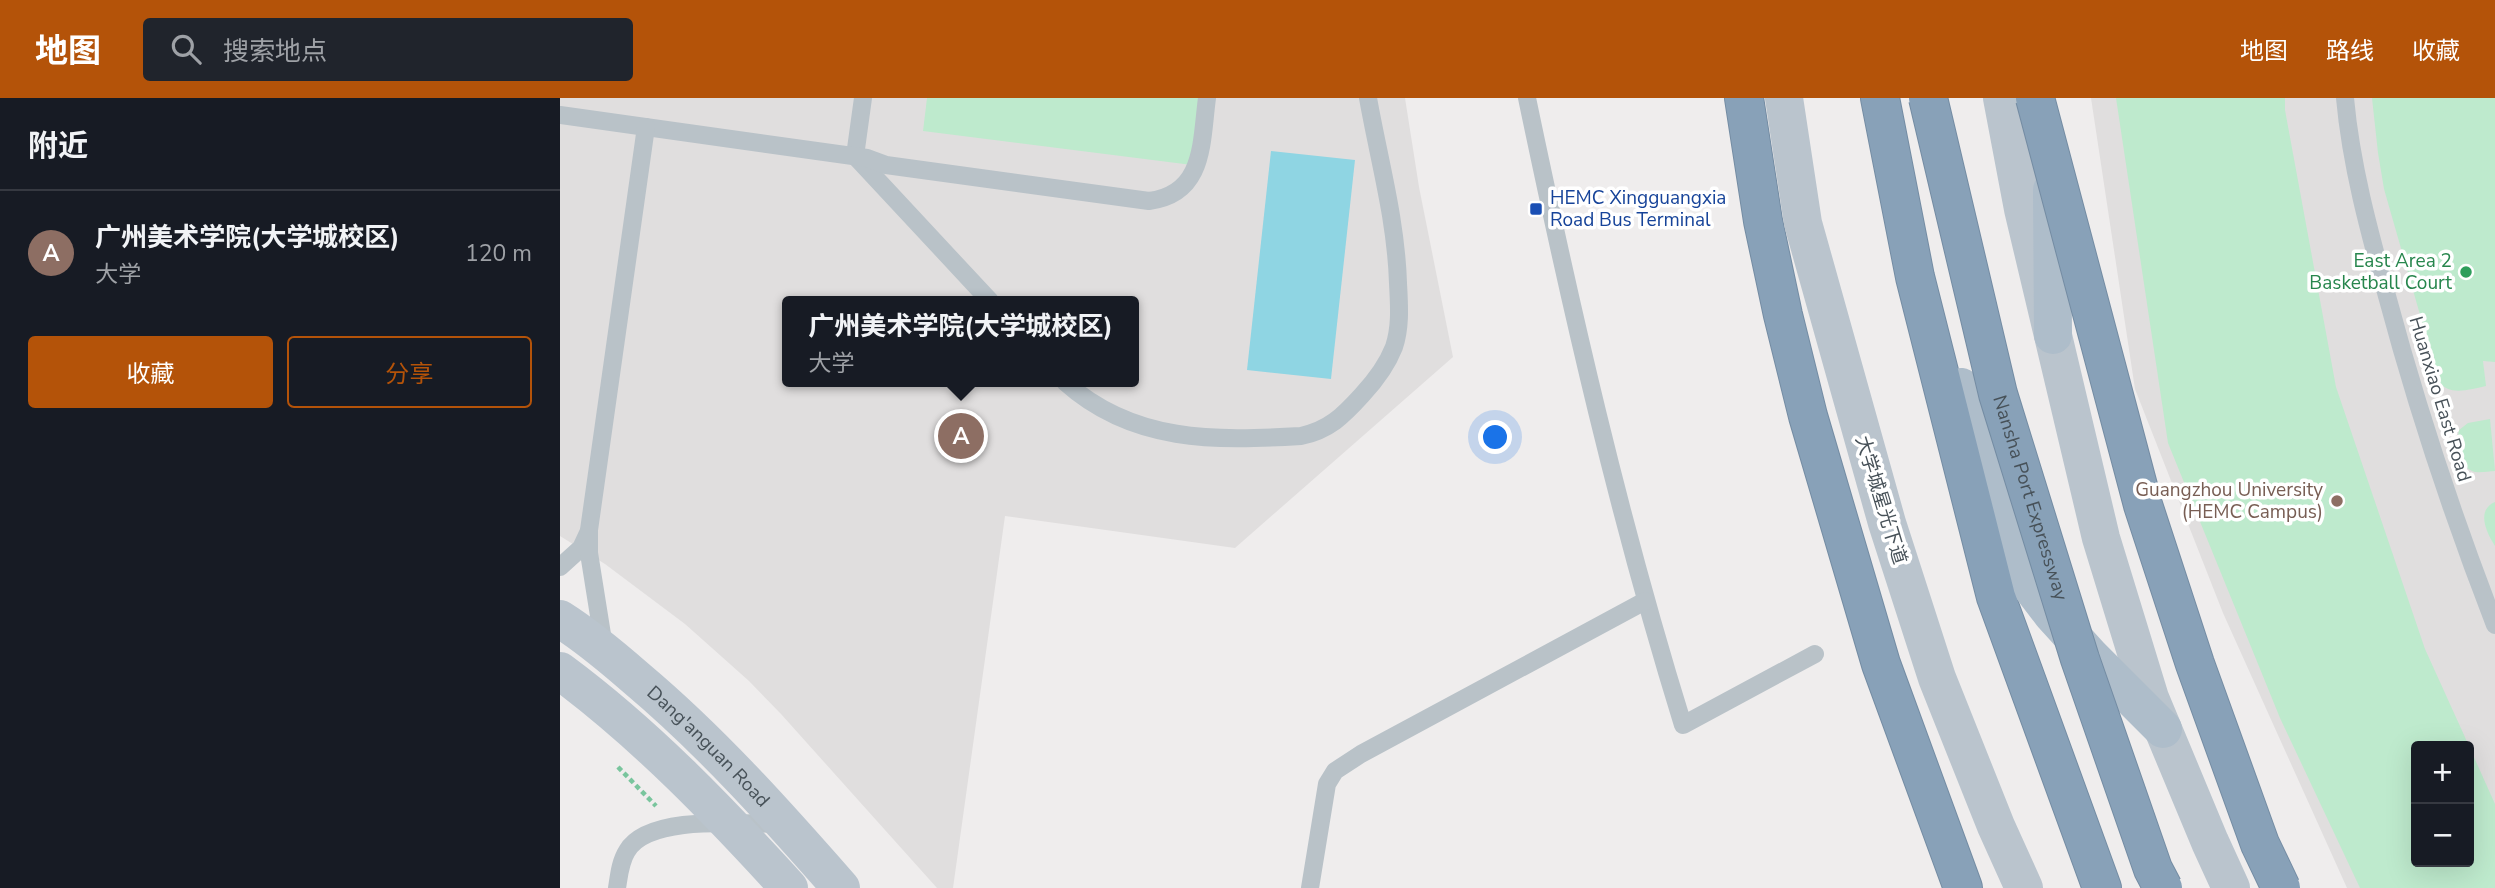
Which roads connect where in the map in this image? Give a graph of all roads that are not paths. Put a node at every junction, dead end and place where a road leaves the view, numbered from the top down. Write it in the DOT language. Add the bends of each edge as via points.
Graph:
graph roads {
  1 [pos="863,98"];
  2 [pos="1208,98"];
  3 [pos="1368,98"];
  4 [pos="1527,98"];
  5 [pos="1744,98"];
  6 [pos="1784,98"];
  7 [pos="1880,98"];
  8 [pos="1899,98"];
  9 [pos="1928,98"];
  10 [pos="2002,98"];
  11 [pos="2035,98"];
  12 [pos="2047,98"];
  13 [pos="2345,98"];
  14 [pos="560,115"];
  15 [pos="646,127"];
  16 [pos="855,156"];
  17 [pos="985,296"];
  18 [pos="2053,335"];
  19 [pos="1071,387"];
  20 [pos="589,530"];
  21 [pos="560,568"];
  22 [pos="2487,585"];
  23 [pos="1645,601"];
  24 [pos="560,619"];
  25 [pos="2495,625"];
  26 [pos="1815,654"];
  27 [pos="612,658"];
  28 [pos="560,671"];
  29 [pos="2163,729"];
  30 [pos="731,824"];
  31 [pos="785,824"];
  32 [pos="617,888"];
  33 [pos="789,888"];
  34 [pos="841,888"];
  35 [pos="1310,888"];
  36 [pos="1964,888"];
  37 [pos="2024,888"];
  38 [pos="2102,888"];
  39 [pos="2163,888"];
  40 [pos="2231,888"];
  41 [pos="2281,888"];
  1 -- 16 [label="lane"];
  2 -- 16 [label="lane" via="1195,172 1179,190 1157,201 886,165"];
  3 -- 19 [label="lane" via="1397,247 1398,328 1387,362 1337,421 1301,436 1175,435 1109,414"];
  4 -- 23 [label="lane" via="1591,396"];
  5 -- 36 [label="highway" via="1763,222 1808,416 1881,664"];
  6 -- 37 [label="main road, 大学城星光下道" via="1803,223 1887,523 1937,678"];
  7 -- 38 [label="highway" via="1915,277 1996,597"];
  8 -- 29 [label="main road" via="1920,233 2002,525 2026,580 2052,614"];
  9 -- 39 [label="highway, Nansha Port Expressway, bridge" via="1998,394 2080,659"];
  10 -- 18 [label="main road"];
  11 -- 41 [label="highway, bridge" via="2143,505 2260,845"];
  12 -- 18 [label="main road"];
  13 -- 22 [label="lane, Huanxiao East Road" via="2361,195 2402,353 2451,506"];
  14 -- 15 [label="lane"];
  15 -- 16 [label="lane"];
  15 -- 20 [label="lane"];
  16 -- 17 [label="lane"];
  18 -- 29 [label="main road" via="2101,538"];
  20 -- 21 [label="lane" via="581,548"];
  20 -- 27 [label="lane" via="602,638"];
  22 -- 25 [label="lane, Huanxiao East Road"];
  23 -- 26 [label="lane" via="1683,725"];
  23 -- 35 [label="lane" via="1335,771 1325,795"];
  24 -- 27 [label="main road, Dang'anguan Road"];
  27 -- 31 [label="main road, Dang'anguan Road" via="693,728"];
  28 -- 30 [label="main road, Dang'anguan Road" via="644,739"];
  29 -- 40 [label="main road"];
  30 -- 31 [label="lane"];
  30 -- 32 [label="lane" via="674,827 641,836 627,851"];
  30 -- 33 [label="main road, Dang'anguan Road"];
  31 -- 34 [label="main road, Dang'anguan Road"];
}
